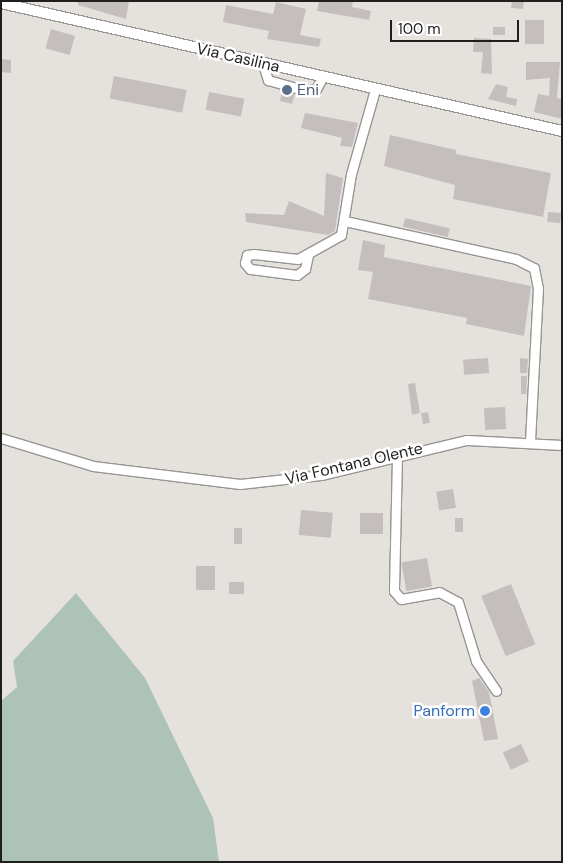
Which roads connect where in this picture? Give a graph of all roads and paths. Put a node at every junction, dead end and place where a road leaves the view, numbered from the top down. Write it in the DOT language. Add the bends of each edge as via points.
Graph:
graph roads {
  1 [pos="1,3"];
  2 [pos="263,64"];
  3 [pos="322,78"];
  4 [pos="375,90"];
  5 [pos="562,131"];
  6 [pos="345,221"];
  7 [pos="308,255"];
  8 [pos="1,438"];
  9 [pos="530,442"];
  10 [pos="562,445"];
  11 [pos="396,457"];
  12 [pos="496,692"];
  1 -- 2 [label="main road, Via Casilina"];
  2 -- 3 [label="main road, Via Casilina"];
  2 -- 3 [label="street" via="268,80 304,90 316,89"];
  3 -- 4 [label="main road, Via Casilina"];
  4 -- 5 [label="main road, Via Casilina"];
  4 -- 6 [label="street" via="351,174"];
  6 -- 7 [label="street" via="339,238"];
  6 -- 9 [label="street" via="516,259 534,268 538,288"];
  7 -- 7 [label="street" via="291,260 250,254 245,264 250,269 298,275 305,269"];
  8 -- 11 [label="street, Via Fontana Olente" via="86,464 220,483 278,482"];
  9 -- 10 [label="street, Via Fontana Olente"];
  9 -- 11 [label="street, Via Fontana Olente" via="467,440"];
  11 -- 12 [label="street" via="394,591 401,599 439,592 458,602 476,661"];
}
